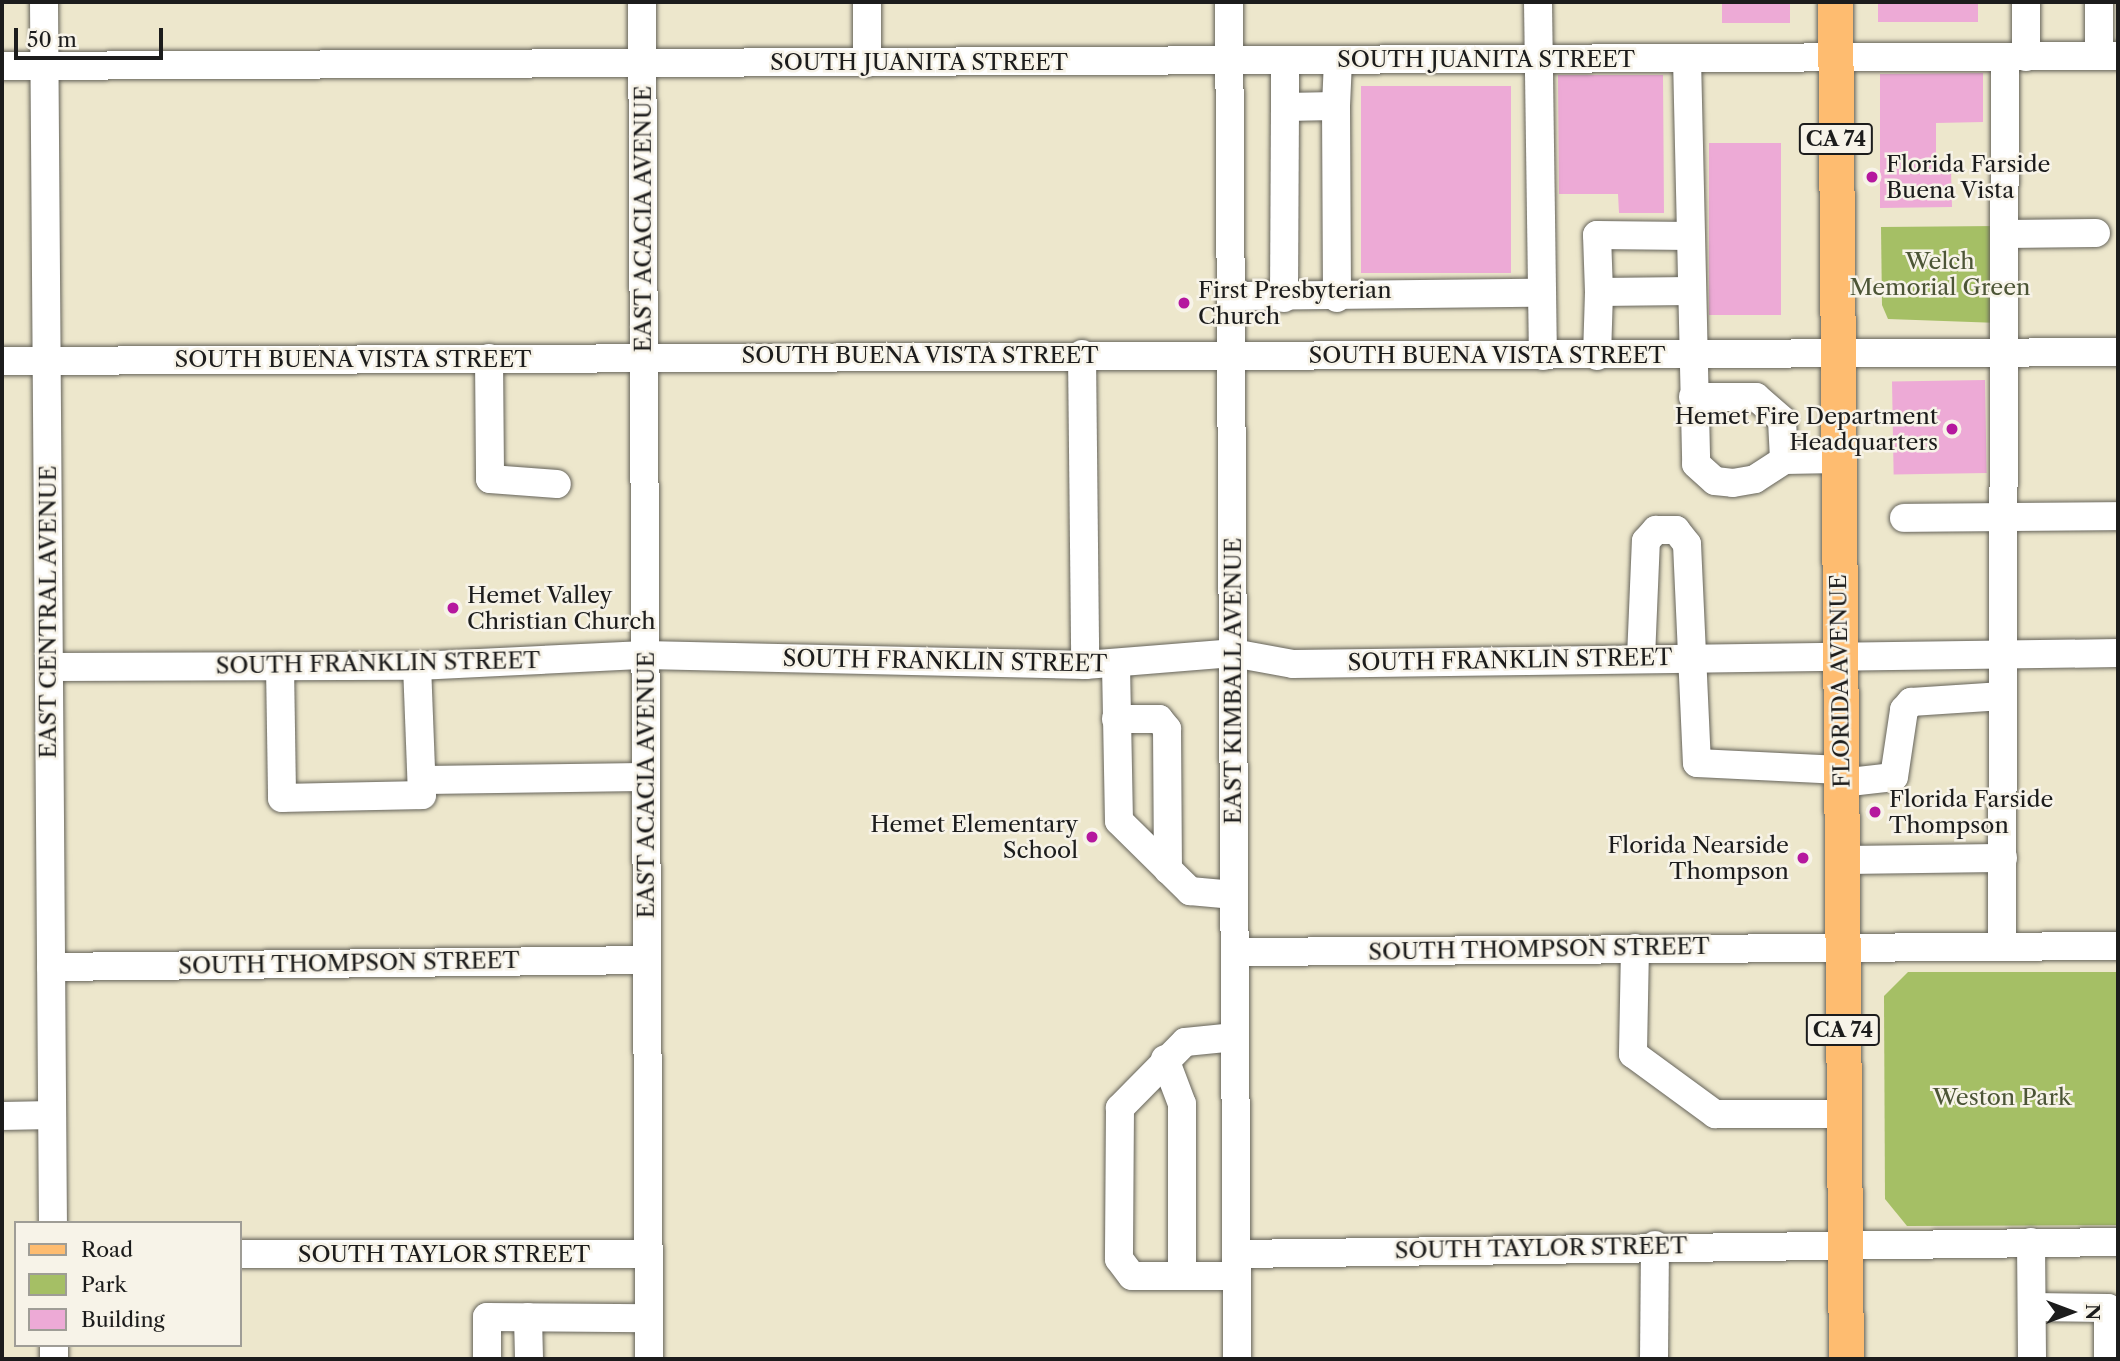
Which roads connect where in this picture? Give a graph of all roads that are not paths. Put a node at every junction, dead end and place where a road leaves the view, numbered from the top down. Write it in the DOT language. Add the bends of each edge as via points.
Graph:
graph roads {
  1 [pos="44,2"];
  2 [pos="642,2"];
  3 [pos="867,2"];
  4 [pos="1228,2"];
  5 [pos="1538,2"];
  6 [pos="1835,2"];
  7 [pos="2026,2"];
  8 [pos="2099,2"];
  9 [pos="2109,56"];
  10 [pos="2016,57"];
  11 [pos="1687,58"];
  12 [pos="1836,58"];
  13 [pos="1542,59"];
  14 [pos="1285,60"];
  15 [pos="1338,60"];
  16 [pos="1229,61"];
  17 [pos="867,62"];
  18 [pos="642,64"];
  19 [pos="2,66"];
  20 [pos="44,66"];
  21 [pos="1336,106"];
  22 [pos="1285,107"];
  23 [pos="2096,233"];
  24 [pos="2006,234"];
  25 [pos="1690,236"];
  26 [pos="1691,291"];
  27 [pos="1599,292"];
  28 [pos="1541,293"];
  29 [pos="1231,296"];
  30 [pos="1284,298"];
  31 [pos="1338,298"];
  32 [pos="1838,352"];
  33 [pos="2118,352"];
  34 [pos="1231,353"];
  35 [pos="2007,353"];
  36 [pos="1082,354"];
  37 [pos="1691,355"];
  38 [pos="1543,356"];
  39 [pos="1597,356"];
  40 [pos="644,357"];
  41 [pos="489,358"];
  42 [pos="2,361"];
  43 [pos="47,361"];
  44 [pos="1693,397"];
  45 [pos="1839,459"];
  46 [pos="1784,460"];
  47 [pos="557,484"];
  48 [pos="2118,516"];
  49 [pos="2001,517"];
  50 [pos="1904,518"];
  51 [pos="1233,653"];
  52 [pos="2118,653"];
  53 [pos="1840,654"];
  54 [pos="2003,654"];
  55 [pos="645,656"];
  56 [pos="1687,657"];
  57 [pos="1641,658"];
  58 [pos="1085,665"];
  59 [pos="1116,665"];
  60 [pos="280,666"];
  61 [pos="418,666"];
  62 [pos="49,667"];
  63 [pos="2003,696"];
  64 [pos="1116,719"];
  65 [pos="646,777"];
  66 [pos="1841,777"];
  67 [pos="422,780"];
  68 [pos="2003,858"];
  69 [pos="1842,860"];
  70 [pos="1168,870"];
  71 [pos="1234,895"];
  72 [pos="1843,946"];
  73 [pos="2002,946"];
  74 [pos="2118,946"];
  75 [pos="1635,948"];
  76 [pos="1235,952"];
  77 [pos="647,960"];
  78 [pos="51,967"];
  79 [pos="1235,1037"];
  80 [pos="1165,1059"];
  81 [pos="1844,1114"];
  82 [pos="52,1115"];
  83 [pos="2,1116"];
  84 [pos="53,1221"];
  85 [pos="1845,1242"];
  86 [pos="2031,1242"];
  87 [pos="2118,1242"];
  88 [pos="1654,1245"];
  89 [pos="242,1254"];
  90 [pos="648,1254"];
  91 [pos="1237,1265"];
  92 [pos="1182,1276"];
  93 [pos="2032,1307"];
  94 [pos="528,1317"];
  95 [pos="649,1318"];
  96 [pos="487,1359"];
  97 [pos="528,1359"];
  98 [pos="649,1359"];
  99 [pos="1237,1359"];
  100 [pos="1654,1359"];
  101 [pos="1846,1359"];
  102 [pos="2032,1359"];
  103 [pos="2108,1359"];
  1 -- 20 [label="street, EAST CENTRAL AVENUE"];
  2 -- 18 [label="street, EAST ACACIA AVENUE"];
  3 -- 17 [label="street"];
  4 -- 16 [label="street, EAST KIMBALL AVENUE"];
  5 -- 13 [label="street"];
  6 -- 12 [label="main road, FLORIDA AVENUE / CA 74"];
  7 -- 10 [label="street"];
  8 -- 9 [label="street"];
  9 -- 10 [label="street, SOUTH JUANITA STREET"];
  10 -- 12 [label="street, SOUTH JUANITA STREET"];
  10 -- 24 [label="street"];
  11 -- 12 [label="street, SOUTH JUANITA STREET"];
  11 -- 13 [label="street, SOUTH JUANITA STREET"];
  11 -- 25 [label="street"];
  12 -- 32 [label="main road, FLORIDA AVENUE / CA 74"];
  13 -- 15 [label="street, SOUTH JUANITA STREET"];
  13 -- 28 [label="street"];
  14 -- 15 [label="street, SOUTH JUANITA STREET"];
  14 -- 16 [label="street, SOUTH JUANITA STREET"];
  14 -- 22 [label="street"];
  15 -- 21 [label="street"];
  16 -- 17 [label="street, SOUTH JUANITA STREET"];
  16 -- 29 [label="street, EAST KIMBALL AVENUE"];
  17 -- 18 [label="street, SOUTH JUANITA STREET"];
  18 -- 20 [label="street, SOUTH JUANITA STREET"];
  18 -- 40 [label="street, EAST ACACIA AVENUE"];
  19 -- 20 [label="street, SOUTH JUANITA STREET"];
  20 -- 43 [label="street, EAST CENTRAL AVENUE"];
  21 -- 22 [label="street"];
  21 -- 31 [label="street"];
  22 -- 30 [label="street"];
  23 -- 24 [label="street"];
  24 -- 35 [label="street"];
  25 -- 26 [label="street"];
  25 -- 27 [label="street" via="1597,235"];
  26 -- 27 [label="street"];
  26 -- 37 [label="street"];
  27 -- 39 [label="street"];
  28 -- 31 [label="street"];
  28 -- 38 [label="street"];
  29 -- 30 [label="street"];
  29 -- 34 [label="street, EAST KIMBALL AVENUE"];
  30 -- 31 [label="street"];
  32 -- 35 [label="street, SOUTH BUENA VISTA STREET"];
  32 -- 37 [label="street, SOUTH BUENA VISTA STREET"];
  32 -- 45 [label="main road, FLORIDA AVENUE / CA 74"];
  33 -- 35 [label="street, SOUTH BUENA VISTA STREET"];
  34 -- 36 [label="street, SOUTH BUENA VISTA STREET"];
  34 -- 38 [label="street, SOUTH BUENA VISTA STREET"];
  34 -- 51 [label="street, EAST KIMBALL AVENUE"];
  35 -- 49 [label="street"];
  36 -- 40 [label="street, SOUTH BUENA VISTA STREET"];
  36 -- 58 [label="street"];
  37 -- 39 [label="street, SOUTH BUENA VISTA STREET"];
  37 -- 44 [label="street"];
  38 -- 39 [label="street, SOUTH BUENA VISTA STREET"];
  40 -- 41 [label="street, SOUTH BUENA VISTA STREET"];
  40 -- 55 [label="street, EAST ACACIA AVENUE"];
  41 -- 43 [label="street, SOUTH BUENA VISTA STREET"];
  41 -- 47 [label="street" via="489,479"];
  42 -- 43 [label="street, SOUTH BUENA VISTA STREET"];
  43 -- 62 [label="street, EAST CENTRAL AVENUE"];
  44 -- 46 [label="street" via="1756,397 1782,420"];
  44 -- 46 [label="street" via="1694,452 1703,474 1733,483 1755,479"];
  45 -- 46 [label="street"];
  45 -- 53 [label="main road, FLORIDA AVENUE / CA 74"];
  48 -- 49 [label="street"];
  49 -- 50 [label="street"];
  49 -- 54 [label="street"];
  51 -- 57 [label="street, SOUTH FRANKLIN STREET" via="1293,664"];
  51 -- 59 [label="street, SOUTH FRANKLIN STREET"];
  51 -- 71 [label="street, EAST KIMBALL AVENUE"];
  52 -- 54 [label="street, SOUTH FRANKLIN STREET"];
  53 -- 54 [label="street, SOUTH FRANKLIN STREET"];
  53 -- 56 [label="street, SOUTH FRANKLIN STREET"];
  53 -- 66 [label="main road, FLORIDA AVENUE / CA 74"];
  54 -- 63 [label="street"];
  55 -- 58 [label="street, SOUTH FRANKLIN STREET"];
  55 -- 61 [label="street, SOUTH FRANKLIN STREET"];
  55 -- 65 [label="street, EAST ACACIA AVENUE"];
  56 -- 57 [label="street, SOUTH FRANKLIN STREET"];
  56 -- 57 [label="street" via="1687,544 1676,530 1656,530 1646,541"];
  56 -- 66 [label="street" via="1697,763"];
  58 -- 59 [label="street, SOUTH FRANKLIN STREET"];
  59 -- 64 [label="street"];
  60 -- 61 [label="street, SOUTH FRANKLIN STREET"];
  60 -- 62 [label="street, SOUTH FRANKLIN STREET"];
  60 -- 67 [label="street" via="282,797 422,795"];
  61 -- 67 [label="street"];
  62 -- 78 [label="street, EAST CENTRAL AVENUE"];
  63 -- 66 [label="street" via="1911,702 1904,710 1894,777"];
  63 -- 68 [label="street"];
  64 -- 70 [label="street" via="1119,821"];
  64 -- 70 [label="street" via="1160,719 1167,729"];
  65 -- 67 [label="street"];
  65 -- 77 [label="street, EAST ACACIA AVENUE"];
  66 -- 69 [label="main road, FLORIDA AVENUE / CA 74"];
  68 -- 69 [label="street"];
  68 -- 73 [label="street"];
  69 -- 72 [label="main road, FLORIDA AVENUE / CA 74"];
  70 -- 71 [label="street" via="1200,895"];
  71 -- 76 [label="street, EAST KIMBALL AVENUE"];
  72 -- 73 [label="street, SOUTH THOMPSON STREET"];
  72 -- 75 [label="street, SOUTH THOMPSON STREET"];
  72 -- 81 [label="main road, FLORIDA AVENUE / CA 74"];
  73 -- 74 [label="street, SOUTH THOMPSON STREET"];
  75 -- 76 [label="street, SOUTH THOMPSON STREET"];
  75 -- 81 [label="street" via="1633,1054 1715,1114"];
  76 -- 79 [label="street, EAST KIMBALL AVENUE"];
  77 -- 78 [label="street, SOUTH THOMPSON STREET"];
  77 -- 90 [label="street, EAST ACACIA AVENUE"];
  78 -- 82 [label="street, EAST CENTRAL AVENUE"];
  79 -- 80 [label="street" via="1200,1037"];
  79 -- 91 [label="street, EAST KIMBALL AVENUE"];
  80 -- 92 [label="street" via="1182,1104"];
  80 -- 92 [label="street, SOUTH TAYLOR STREET" via="1120,1108 1119,1259 1132,1276"];
  81 -- 85 [label="main road, FLORIDA AVENUE / CA 74"];
  82 -- 83 [label="street"];
  82 -- 84 [label="street, EAST CENTRAL AVENUE"];
  85 -- 86 [label="street, SOUTH TAYLOR STREET"];
  85 -- 88 [label="street, SOUTH TAYLOR STREET"];
  85 -- 101 [label="main road, FLORIDA AVENUE / CA 74"];
  86 -- 87 [label="street, SOUTH TAYLOR STREET"];
  86 -- 93 [label="street"];
  88 -- 91 [label="street, SOUTH TAYLOR STREET"];
  88 -- 100 [label="street"];
  89 -- 90 [label="street, SOUTH TAYLOR STREET"];
  90 -- 95 [label="street, EAST ACACIA AVENUE"];
  91 -- 92 [label="street, SOUTH TAYLOR STREET"];
  91 -- 99 [label="street, EAST KIMBALL AVENUE"];
  93 -- 102 [label="street"];
  93 -- 103 [label="street" via="2108,1308"];
  94 -- 95 [label="street"];
  94 -- 96 [label="street" via="487,1317"];
  94 -- 97 [label="street"];
  95 -- 98 [label="street, EAST ACACIA AVENUE"];
}
